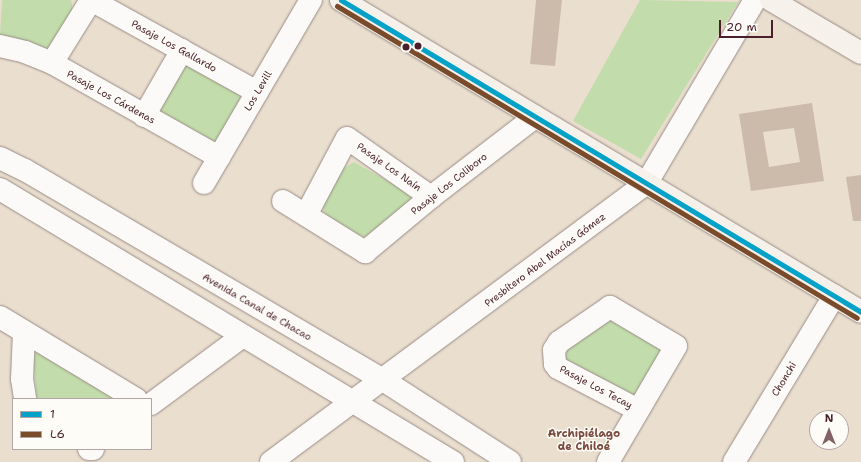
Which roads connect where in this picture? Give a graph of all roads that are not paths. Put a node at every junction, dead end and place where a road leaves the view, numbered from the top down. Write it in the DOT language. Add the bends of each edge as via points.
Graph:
graph roads {
  1 [pos="91,0"];
  2 [pos="311,0"];
  3 [pos="341,0"];
  4 [pos="755,0"];
  5 [pos="771,0"];
  6 [pos="0,46"];
  7 [pos="182,50"];
  8 [pos="861,53"];
  9 [pos="52,64"];
  10 [pos="257,92"];
  11 [pos="144,116"];
  12 [pos="535,117"];
  13 [pos="219,157"];
  14 [pos="0,158"];
  15 [pos="204,183"];
  16 [pos="646,184"];
  17 [pos="0,189"];
  18 [pos="431,197"];
  19 [pos="283,201"];
  20 [pos="306,215"];
  21 [pos="834,296"];
  22 [pos="861,312"];
  23 [pos="0,317"];
  24 [pos="24,332"];
  25 [pos="243,336"];
  26 [pos="382,380"];
  27 [pos="25,398"];
  28 [pos="134,398"];
  29 [pos="352,401"];
  30 [pos="152,403"];
  31 [pos="638,410"];
  32 [pos="271,462"];
  33 [pos="453,462"];
  34 [pos="510,462"];
  35 [pos="608,462"];
  36 [pos="734,462"];
  1 -- 7 [label="street, Pasaje Los Gallardo"];
  1 -- 9 [label="street"];
  2 -- 10 [label="street, Los Levill"];
  3 -- 12 [label="street"];
  4 -- 16 [label="street, Presbítero Abel Macías Gómez"];
  5 -- 8 [label="street"];
  6 -- 9 [label="street, Pasaje Los Cárdenas" via="25,52"];
  7 -- 10 [label="street, Pasaje Los Gallardo"];
  7 -- 11 [label="street"];
  9 -- 11 [label="street, Pasaje Los Cárdenas"];
  10 -- 13 [label="street, Los Levill"];
  11 -- 13 [label="street, Pasaje Los Cárdenas"];
  12 -- 16 [label="street"];
  12 -- 18 [label="street, Pasaje Los Coliboro"];
  13 -- 15 [label="street, Los Levill"];
  14 -- 26 [label="street, Avenida Canal de Chacao" via="25,170"];
  16 -- 21 [label="street"];
  16 -- 26 [label="street, Presbítero Abel Macías Gómez"];
  17 -- 25 [label="street"];
  18 -- 20 [label="street, Pasaje Los Coliboro" via="365,252"];
  18 -- 20 [label="street, Pasaje Los Naín" via="347,138"];
  19 -- 20 [label="street"];
  21 -- 22 [label="street"];
  21 -- 36 [label="street, Chonchi"];
  23 -- 24 [label="street"];
  24 -- 27 [label="street" via="22,379"];
  24 -- 28 [label="street"];
  25 -- 29 [label="street"];
  25 -- 30 [label="street"];
  26 -- 29 [label="street, Presbítero Abel Macías Gómez"];
  26 -- 34 [label="street, Avenida Canal de Chacao"];
  29 -- 32 [label="street, Presbítero Abel Macías Gómez"];
  29 -- 33 [label="street"];
  31 -- 31 [label="street, Pasaje Los Tecay" via="676,346 610,307 559,342 554,350 555,364 558,368"];
  31 -- 35 [label="street"];
}
